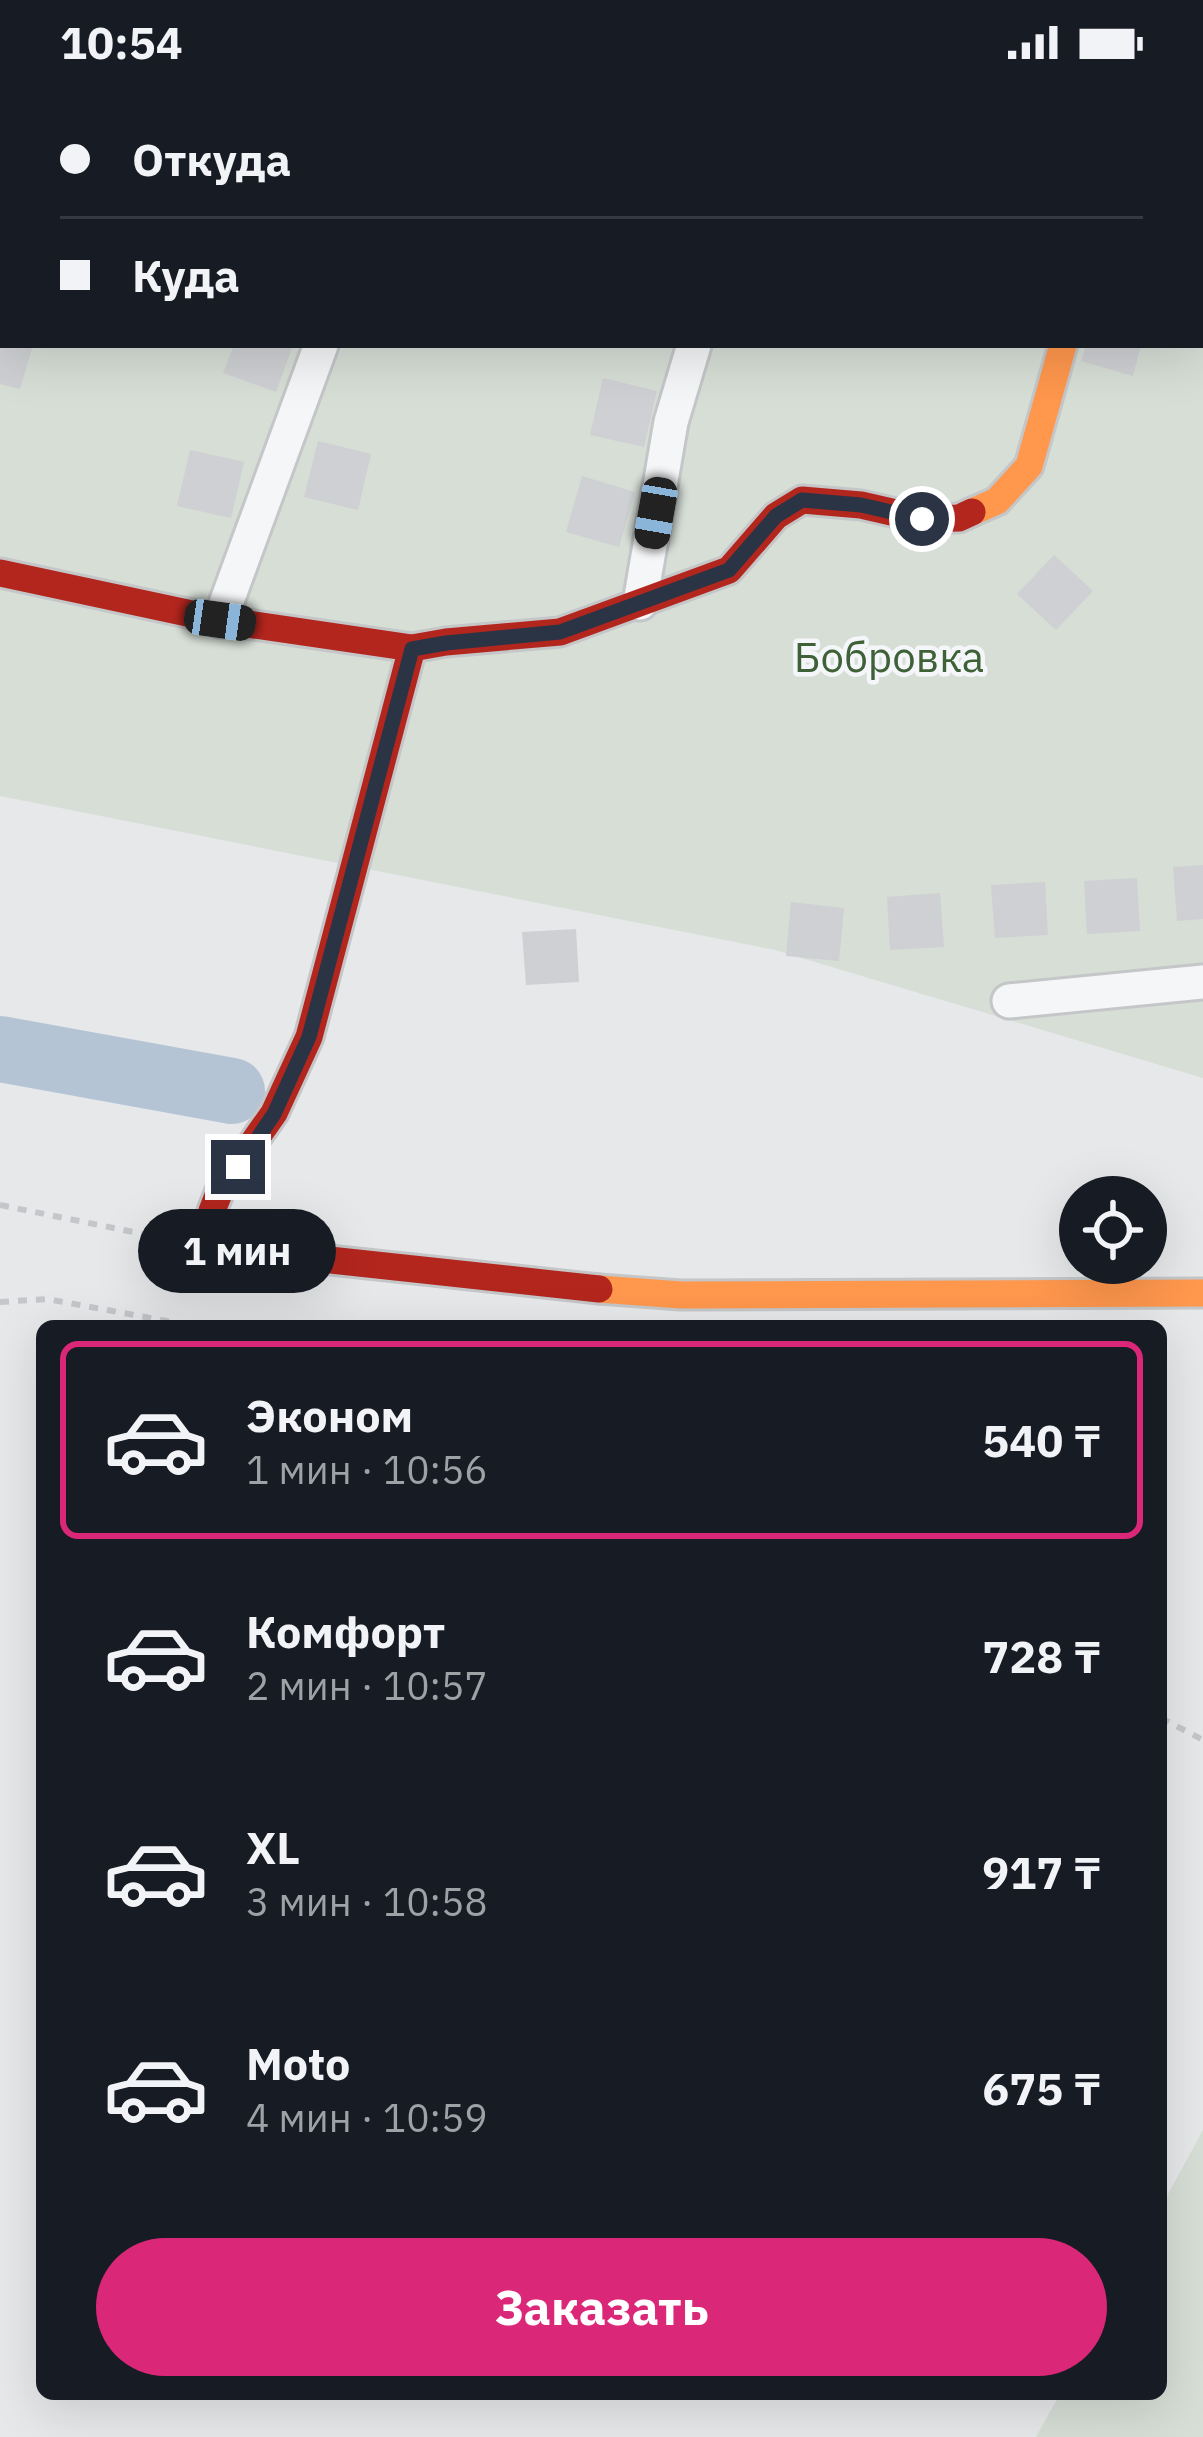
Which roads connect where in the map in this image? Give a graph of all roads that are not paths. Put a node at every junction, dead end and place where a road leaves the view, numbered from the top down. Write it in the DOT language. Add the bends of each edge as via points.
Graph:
graph roads {
  1 [pos="320,348"];
  2 [pos="693,348"];
  3 [pos="1062,348"];
  4 [pos="0,573"];
  5 [pos="640,604"];
  6 [pos="220,620"];
  7 [pos="412,649"];
  8 [pos="1203,982"];
  9 [pos="1009,1001"];
  10 [pos="1203,1293"];
  1 -- 6 [label="street"];
  2 -- 5 [label="street" via="671,422"];
  3 -- 5 [label="street" via="1029,466 997,501 959,518 922,519 802,500 776,516 729,570"];
  4 -- 6 [label="street"];
  5 -- 7 [label="street" via="560,632"];
  6 -- 7 [label="street"];
  7 -- 10 [label="street" via="309,1037 274,1114 221,1188 210,1247 681,1294"];
  8 -- 9 [label="street"];
}
